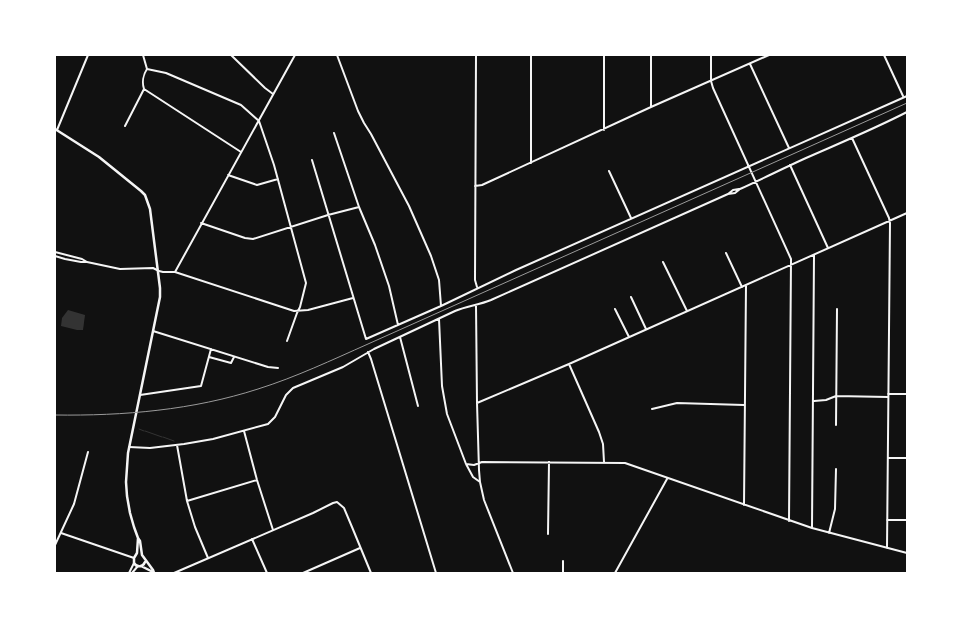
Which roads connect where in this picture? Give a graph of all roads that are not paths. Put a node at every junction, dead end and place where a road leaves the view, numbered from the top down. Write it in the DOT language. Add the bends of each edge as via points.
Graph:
graph roads {
  1 [pos="88,55"];
  2 [pos="143,55"];
  3 [pos="232,55"];
  4 [pos="295,55"];
  5 [pos="337,55"];
  6 [pos="476,55"];
  7 [pos="531,55"];
  8 [pos="604,55"];
  9 [pos="651,55"];
  10 [pos="711,55"];
  11 [pos="769,55"];
  12 [pos="884,55"];
  13 [pos="750,64"];
  14 [pos="147,69"];
  15 [pos="711,81"];
  16 [pos="144,89"];
  17 [pos="272,94"];
  18 [pos="907,96"];
  19 [pos="904,97"];
  20 [pos="652,107"];
  21 [pos="907,112"];
  22 [pos="258,120"];
  23 [pos="125,126"];
  24 [pos="56,129"];
  25 [pos="604,130"];
  26 [pos="334,133"];
  27 [pos="852,138"];
  28 [pos="789,148"];
  29 [pos="241,152"];
  30 [pos="312,160"];
  31 [pos="531,163"];
  32 [pos="790,165"];
  33 [pos="748,166"];
  34 [pos="608,171"];
  35 [pos="228,175"];
  36 [pos="278,179"];
  37 [pos="756,182"];
  38 [pos="475,186"];
  39 [pos="359,207"];
  40 [pos="907,213"];
  41 [pos="328,215"];
  42 [pos="631,218"];
  43 [pos="890,221"];
  44 [pos="202,223"];
  45 [pos="291,226"];
  46 [pos="828,248"];
  47 [pos="55,252"];
  48 [pos="726,253"];
  49 [pos="814,255"];
  50 [pos="55,256"];
  51 [pos="88,262"];
  52 [pos="663,262"];
  53 [pos="790,265"];
  54 [pos="157,270"];
  55 [pos="175,272"];
  56 [pos="746,285"];
  57 [pos="742,287"];
  58 [pos="477,288"];
  59 [pos="631,297"];
  60 [pos="353,298"];
  61 [pos="476,305"];
  62 [pos="441,306"];
  63 [pos="615,309"];
  64 [pos="837,309"];
  65 [pos="298,311"];
  66 [pos="687,311"];
  67 [pos="439,319"];
  68 [pos="398,325"];
  69 [pos="646,329"];
  70 [pos="153,331"];
  71 [pos="400,337"];
  72 [pos="629,337"];
  73 [pos="287,341"];
  74 [pos="211,349"];
  75 [pos="368,352"];
  76 [pos="234,356"];
  77 [pos="209,357"];
  78 [pos="569,364"];
  79 [pos="278,368"];
  80 [pos="888,394"];
  81 [pos="907,394"];
  82 [pos="140,396"];
  83 [pos="836,396"];
  84 [pos="888,397"];
  85 [pos="813,401"];
  86 [pos="477,403"];
  87 [pos="744,405"];
  88 [pos="418,406"];
  89 [pos="652,409"];
  90 [pos="836,424"];
  91 [pos="244,431"];
  92 [pos="177,445"];
  93 [pos="129,447"];
  94 [pos="88,452"];
  95 [pos="888,458"];
  96 [pos="907,458"];
  97 [pos="549,462"];
  98 [pos="604,462"];
  99 [pos="478,463"];
  100 [pos="466,464"];
  101 [pos="836,469"];
  102 [pos="667,478"];
  103 [pos="257,480"];
  104 [pos="480,482"];
  105 [pos="187,501"];
  106 [pos="744,505"];
  107 [pos="887,520"];
  108 [pos="907,520"];
  109 [pos="789,521"];
  110 [pos="812,528"];
  111 [pos="273,530"];
  112 [pos="61,533"];
  113 [pos="829,533"];
  114 [pos="548,534"];
  115 [pos="138,538"];
  116 [pos="252,539"];
  117 [pos="55,545"];
  118 [pos="360,548"];
  119 [pos="887,548"];
  120 [pos="907,554"];
  121 [pos="142,555"];
  122 [pos="135,557"];
  123 [pos="209,558"];
  124 [pos="145,561"];
  125 [pos="563,562"];
  126 [pos="134,563"];
  127 [pos="140,566"];
  128 [pos="129,573"];
  129 [pos="132,573"];
  130 [pos="154,573"];
  131 [pos="174,573"];
  132 [pos="267,573"];
  133 [pos="303,573"];
  134 [pos="371,573"];
  135 [pos="436,573"];
  136 [pos="513,573"];
  137 [pos="563,573"];
  138 [pos="615,573"];
  1 -- 24 [label="street"];
  2 -- 14 [label="street"];
  3 -- 17 [label="street"];
  4 -- 17 [label="street"];
  5 -- 62 [label="street" via="364,123 410,206 428,249 439,280"];
  6 -- 38 [label="street"];
  7 -- 31 [label="street"];
  8 -- 25 [label="street"];
  9 -- 20 [label="street"];
  10 -- 15 [label="street"];
  11 -- 13 [label="street"];
  12 -- 19 [label="street"];
  13 -- 15 [label="street"];
  13 -- 28 [label="street"];
  14 -- 16 [label="street"];
  14 -- 22 [label="street" via="166,73 241,106"];
  15 -- 20 [label="street"];
  15 -- 33 [label="street"];
  16 -- 23 [label="street"];
  16 -- 29 [label="street"];
  17 -- 22 [label="street"];
  18 -- 19 [label="street"];
  19 -- 28 [label="street"];
  20 -- 25 [label="street"];
  21 -- 27 [label="street"];
  22 -- 29 [label="street"];
  22 -- 36 [label="street"];
  24 -- 54 [label="main road" via="99,157 145,195 150,209"];
  25 -- 31 [label="street"];
  26 -- 39 [label="street"];
  27 -- 32 [label="street"];
  27 -- 43 [label="street"];
  28 -- 33 [label="street"];
  29 -- 35 [label="street"];
  30 -- 41 [label="street"];
  31 -- 38 [label="street"];
  32 -- 37 [label="street"];
  32 -- 46 [label="street"];
  33 -- 37 [label="street"];
  33 -- 42 [label="street"];
  34 -- 42 [label="street"];
  35 -- 36 [label="street" via="257,185"];
  35 -- 44 [label="street"];
  36 -- 45 [label="street"];
  37 -- 53 [label="street" via="791,259"];
  37 -- 61 [label="street"];
  38 -- 58 [label="street"];
  39 -- 41 [label="street"];
  39 -- 68 [label="street" via="389,286"];
  40 -- 43 [label="street"];
  41 -- 45 [label="street"];
  41 -- 60 [label="street"];
  42 -- 58 [label="street"];
  43 -- 46 [label="street"];
  43 -- 80 [label="street"];
  44 -- 45 [label="street" via="252,239"];
  44 -- 55 [label="street"];
  45 -- 65 [label="street" via="306,284"];
  46 -- 49 [label="street"];
  47 -- 51 [label="street"];
  48 -- 57 [label="street"];
  49 -- 53 [label="street"];
  49 -- 85 [label="street"];
  50 -- 51 [label="street"];
  51 -- 54 [label="street" via="120,269"];
  52 -- 66 [label="street"];
  53 -- 56 [label="street"];
  53 -- 109 [label="street"];
  54 -- 55 [label="street"];
  54 -- 70 [label="main road" via="160,298"];
  55 -- 65 [label="street"];
  56 -- 57 [label="street"];
  56 -- 87 [label="street"];
  57 -- 66 [label="street"];
  58 -- 62 [label="street"];
  59 -- 69 [label="street"];
  60 -- 65 [label="street"];
  60 -- 68 [label="street" via="366,339"];
  61 -- 67 [label="street"];
  61 -- 86 [label="street"];
  62 -- 68 [label="street"];
  63 -- 72 [label="street"];
  64 -- 83 [label="street"];
  65 -- 73 [label="street"];
  66 -- 69 [label="street"];
  67 -- 71 [label="street"];
  67 -- 100 [label="street" via="442,386 447,414"];
  69 -- 72 [label="street"];
  70 -- 74 [label="street"];
  70 -- 82 [label="main road"];
  71 -- 75 [label="street"];
  71 -- 88 [label="street"];
  72 -- 78 [label="street"];
  74 -- 76 [label="street"];
  74 -- 77 [label="street"];
  75 -- 91 [label="street" via="343,367 293,388 271,422"];
  75 -- 135 [label="street"];
  76 -- 77 [label="street" via="231,363"];
  76 -- 79 [label="street"];
  77 -- 82 [label="street" via="202,386"];
  78 -- 86 [label="street"];
  78 -- 98 [label="street" via="599,432"];
  80 -- 81 [label="street"];
  80 -- 84 [label="street"];
  82 -- 93 [label="main road"];
  83 -- 84 [label="street"];
  83 -- 85 [label="street"];
  83 -- 90 [label="street"];
  84 -- 95 [label="street"];
  85 -- 110 [label="street"];
  86 -- 99 [label="street"];
  87 -- 89 [label="street" via="678,404"];
  87 -- 106 [label="street"];
  91 -- 92 [label="street"];
  91 -- 103 [label="street"];
  92 -- 93 [label="street"];
  92 -- 105 [label="street"];
  93 -- 115 [label="main road" via="127,496"];
  94 -- 112 [label="street" via="74,504"];
  95 -- 96 [label="street"];
  95 -- 107 [label="street"];
  97 -- 98 [label="street"];
  97 -- 99 [label="street"];
  97 -- 114 [label="street"];
  98 -- 102 [label="street" via="625,463"];
  99 -- 100 [label="street"];
  99 -- 104 [label="street"];
  100 -- 104 [label="street"];
  101 -- 113 [label="street" via="835,509"];
  102 -- 106 [label="street"];
  102 -- 138 [label="street"];
  103 -- 105 [label="street"];
  103 -- 111 [label="street"];
  104 -- 136 [label="street"];
  105 -- 123 [label="street"];
  106 -- 109 [label="street"];
  107 -- 108 [label="street"];
  107 -- 119 [label="street"];
  109 -- 110 [label="street"];
  110 -- 113 [label="street"];
  111 -- 116 [label="street"];
  111 -- 118 [label="street" via="338,502 344,507"];
  112 -- 117 [label="street"];
  112 -- 122 [label="street"];
  113 -- 119 [label="street"];
  115 -- 121 [label="main road"];
  115 -- 122 [label="main road"];
  116 -- 123 [label="street"];
  116 -- 132 [label="street"];
  118 -- 133 [label="street"];
  118 -- 134 [label="street"];
  119 -- 120 [label="street"];
  121 -- 122 [label="main road"];
  121 -- 124 [label="main road"];
  122 -- 126 [label="main road"];
  123 -- 131 [label="street"];
  124 -- 127 [label="main road"];
  124 -- 130 [label="main road"];
  125 -- 137 [label="street"];
  126 -- 127 [label="main road"];
  126 -- 128 [label="street"];
  127 -- 129 [label="street"];
  127 -- 130 [label="main road"];
}
